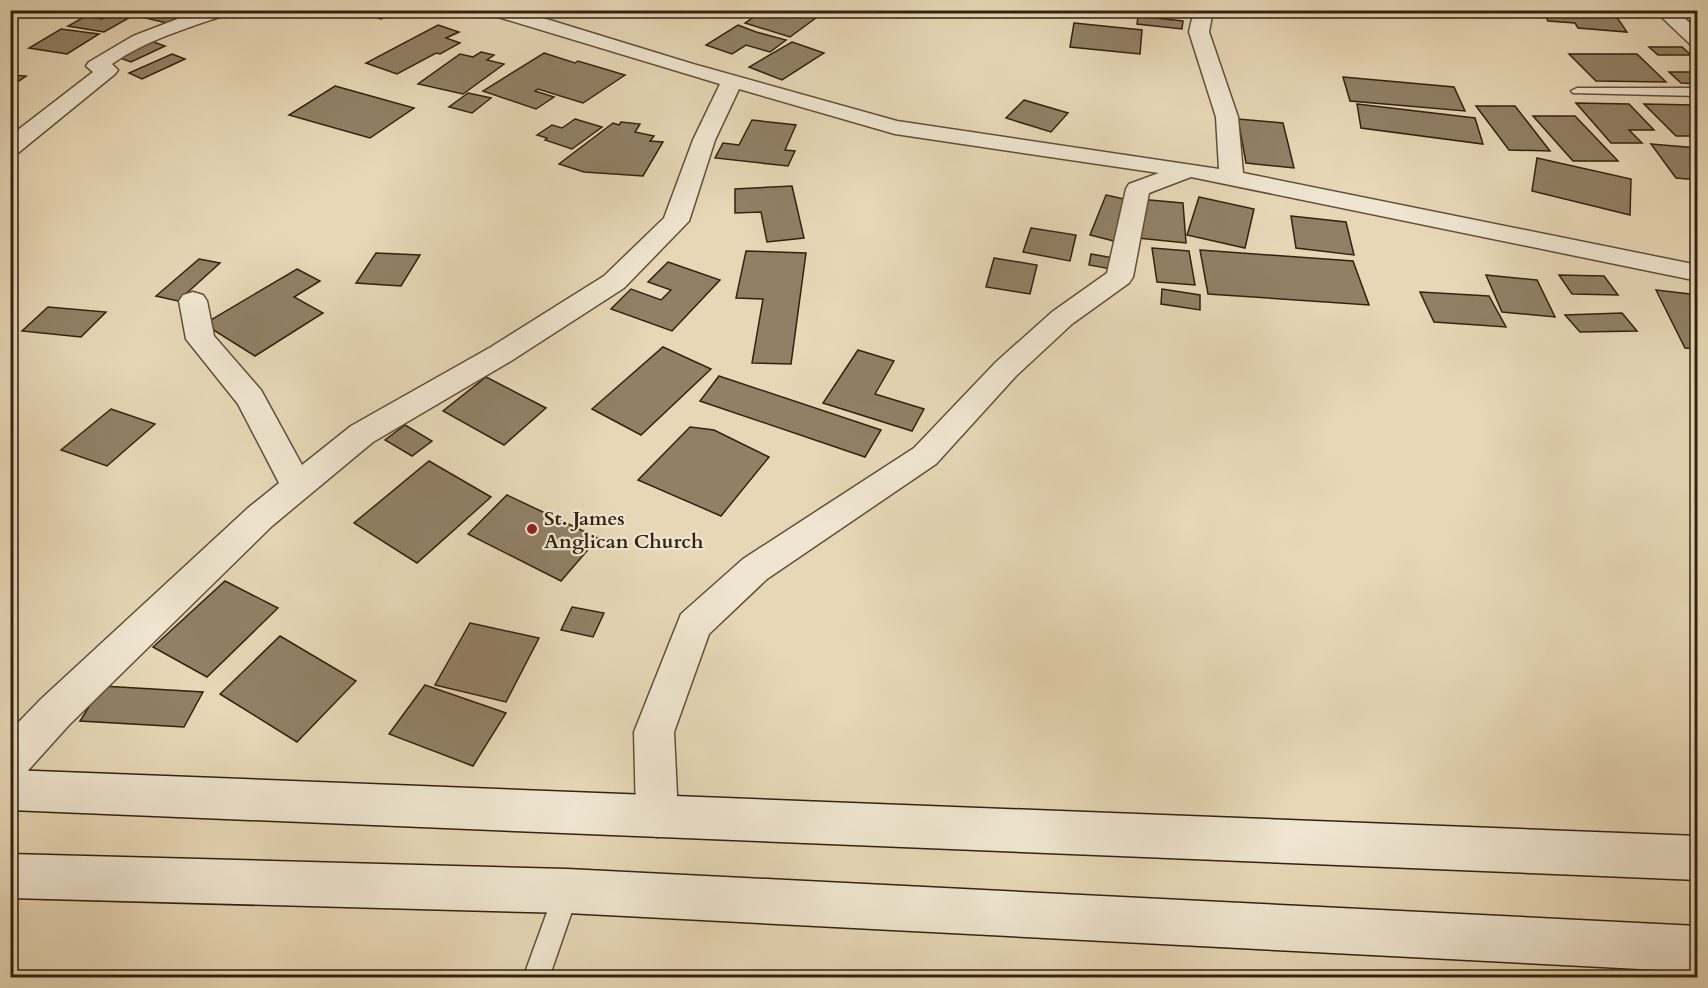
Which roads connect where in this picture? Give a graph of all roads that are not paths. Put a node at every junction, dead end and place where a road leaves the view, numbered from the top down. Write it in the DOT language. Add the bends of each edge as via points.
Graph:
graph roads {
  1 [pos="221,10"];
  2 [pos="495,10"];
  3 [pos="1204,10"];
  4 [pos="1663,10"];
  5 [pos="1698,40"];
  6 [pos="732,81"];
  7 [pos="1577,91"];
  8 [pos="1698,92"];
  9 [pos="10,148"];
  10 [pos="1190,170"];
  11 [pos="1231,178"];
  12 [pos="1698,273"];
  13 [pos="193,301"];
  14 [pos="297,486"];
  15 [pos="10,761"];
  16 [pos="10,790"];
  17 [pos="657,816"];
  18 [pos="1698,858"];
  19 [pos="10,876"];
  20 [pos="567,891"];
  21 [pos="1698,949"];
  22 [pos="536,978"];
  1 -- 9 [label="street" via="154,33 114,52 96,66 108,69"];
  2 -- 6 [label="street"];
  3 -- 11 [label="street" via="1199,32 1227,117"];
  4 -- 5 [label="street"];
  6 -- 10 [label="street" via="895,127"];
  6 -- 14 [label="street" via="704,140 676,221 614,282 501,354 362,434"];
  7 -- 8 [label="lane"];
  10 -- 11 [label="street"];
  10 -- 17 [label="street" via="1138,189 1120,277 1062,318 1014,361 926,456 755,569 694,625 654,732"];
  11 -- 12 [label="street"];
  13 -- 14 [label="street" via="200,339 250,398"];
  14 -- 15 [label="street" via="81,687"];
  16 -- 17 [label="street"];
  17 -- 18 [label="street"];
  19 -- 20 [label="street"];
  20 -- 21 [label="street"];
  20 -- 22 [label="lane"];
}
